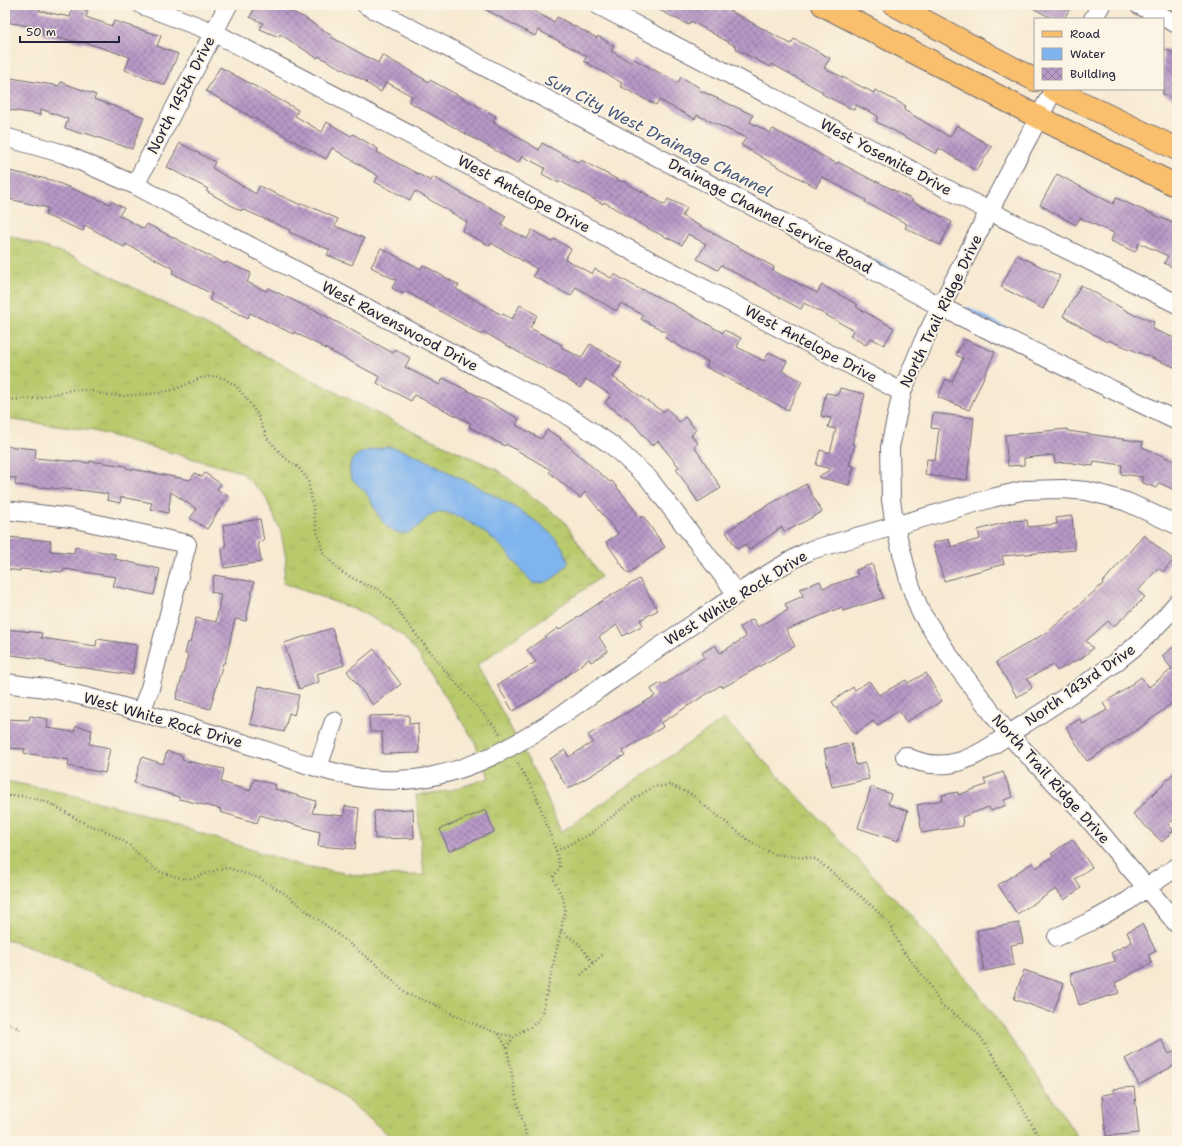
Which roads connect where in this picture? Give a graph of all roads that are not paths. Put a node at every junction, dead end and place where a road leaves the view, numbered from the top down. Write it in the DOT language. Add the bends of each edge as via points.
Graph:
graph roads {
  1 [pos="142,5"];
  2 [pos="228,5"];
  3 [pos="366,5"];
  4 [pos="598,5"];
  5 [pos="823,5"];
  6 [pos="895,5"];
  7 [pos="1101,5"];
  8 [pos="1139,5"];
  9 [pos="1094,18"];
  10 [pos="1177,24"];
  11 [pos="214,32"];
  12 [pos="1034,79"];
  13 [pos="1054,90"];
  14 [pos="1056,90"];
  15 [pos="1040,118"];
  16 [pos="5,137"];
  17 [pos="1177,149"];
  18 [pos="135,185"];
  19 [pos="1177,186"];
  20 [pos="989,211"];
  21 [pos="945,299"];
  22 [pos="1177,304"];
  23 [pos="902,392"];
  24 [pos="1177,421"];
  25 [pos="5,510"];
  26 [pos="1177,525"];
  27 [pos="895,526"];
  28 [pos="737,594"];
  29 [pos="1177,603"];
  30 [pos="5,683"];
  31 [pos="141,712"];
  32 [pos="334,721"];
  33 [pos="1008,734"];
  34 [pos="905,756"];
  35 [pos="318,767"];
  36 [pos="1177,867"];
  37 [pos="1147,887"];
  38 [pos="1177,924"];
  39 [pos="1057,937"];
  1 -- 11 [label="street, West Antelope Drive"];
  2 -- 11 [label="street, North 145th Drive"];
  3 -- 21 [label="street, Drainage Channel Service Road" via="838,251"];
  4 -- 20 [label="street, West Yosemite Drive"];
  5 -- 15 [label="main road"];
  6 -- 12 [label="main road"];
  7 -- 9 [label="street"];
  8 -- 10 [label="street"];
  11 -- 18 [label="street, North 145th Drive"];
  11 -- 23 [label="street, West Antelope Drive"];
  13 -- 15 [label="street, North Trail Ridge Drive"];
  14 -- 17 [label="main road"];
  15 -- 19 [label="main road"];
  15 -- 20 [label="street, North Trail Ridge Drive"];
  16 -- 18 [label="street, West Ravenswood Drive" via="64,154"];
  18 -- 28 [label="street, West Ravenswood Drive" via="561,411 613,446 648,479"];
  20 -- 21 [label="street, North Trail Ridge Drive"];
  20 -- 22 [label="street, West Yosemite Drive"];
  21 -- 23 [label="street, North Trail Ridge Drive"];
  21 -- 24 [label="street, Drainage Channel Service Road"];
  23 -- 27 [label="street, North Trail Ridge Drive" via="890,447 891,500"];
  25 -- 31 [label="street" via="71,518 188,544 150,688"];
  26 -- 27 [label="street, West White Rock Drive" via="1127,502 1107,496 1087,491 1046,489 1025,490 992,498"];
  27 -- 28 [label="street, West White Rock Drive" via="811,550 790,560"];
  27 -- 33 [label="street, North Trail Ridge Drive" via="920,611 950,657"];
  28 -- 35 [label="street, West White Rock Drive" via="554,720 509,748 466,768 410,780 385,780 368,779"];
  29 -- 33 [label="street, North 143rd Drive" via="1152,632 1122,658"];
  30 -- 31 [label="street, West White Rock Drive" via="61,691"];
  31 -- 35 [label="street, West White Rock Drive"];
  32 -- 35 [label="street"];
  33 -- 34 [label="street, North 143rd Drive" via="984,750 958,762 943,765 926,764"];
  33 -- 37 [label="street, North Trail Ridge Drive" via="1083,812"];
  36 -- 37 [label="street"];
  37 -- 38 [label="street, North Trail Ridge Drive"];
  37 -- 39 [label="street" via="1094,920"];
}
